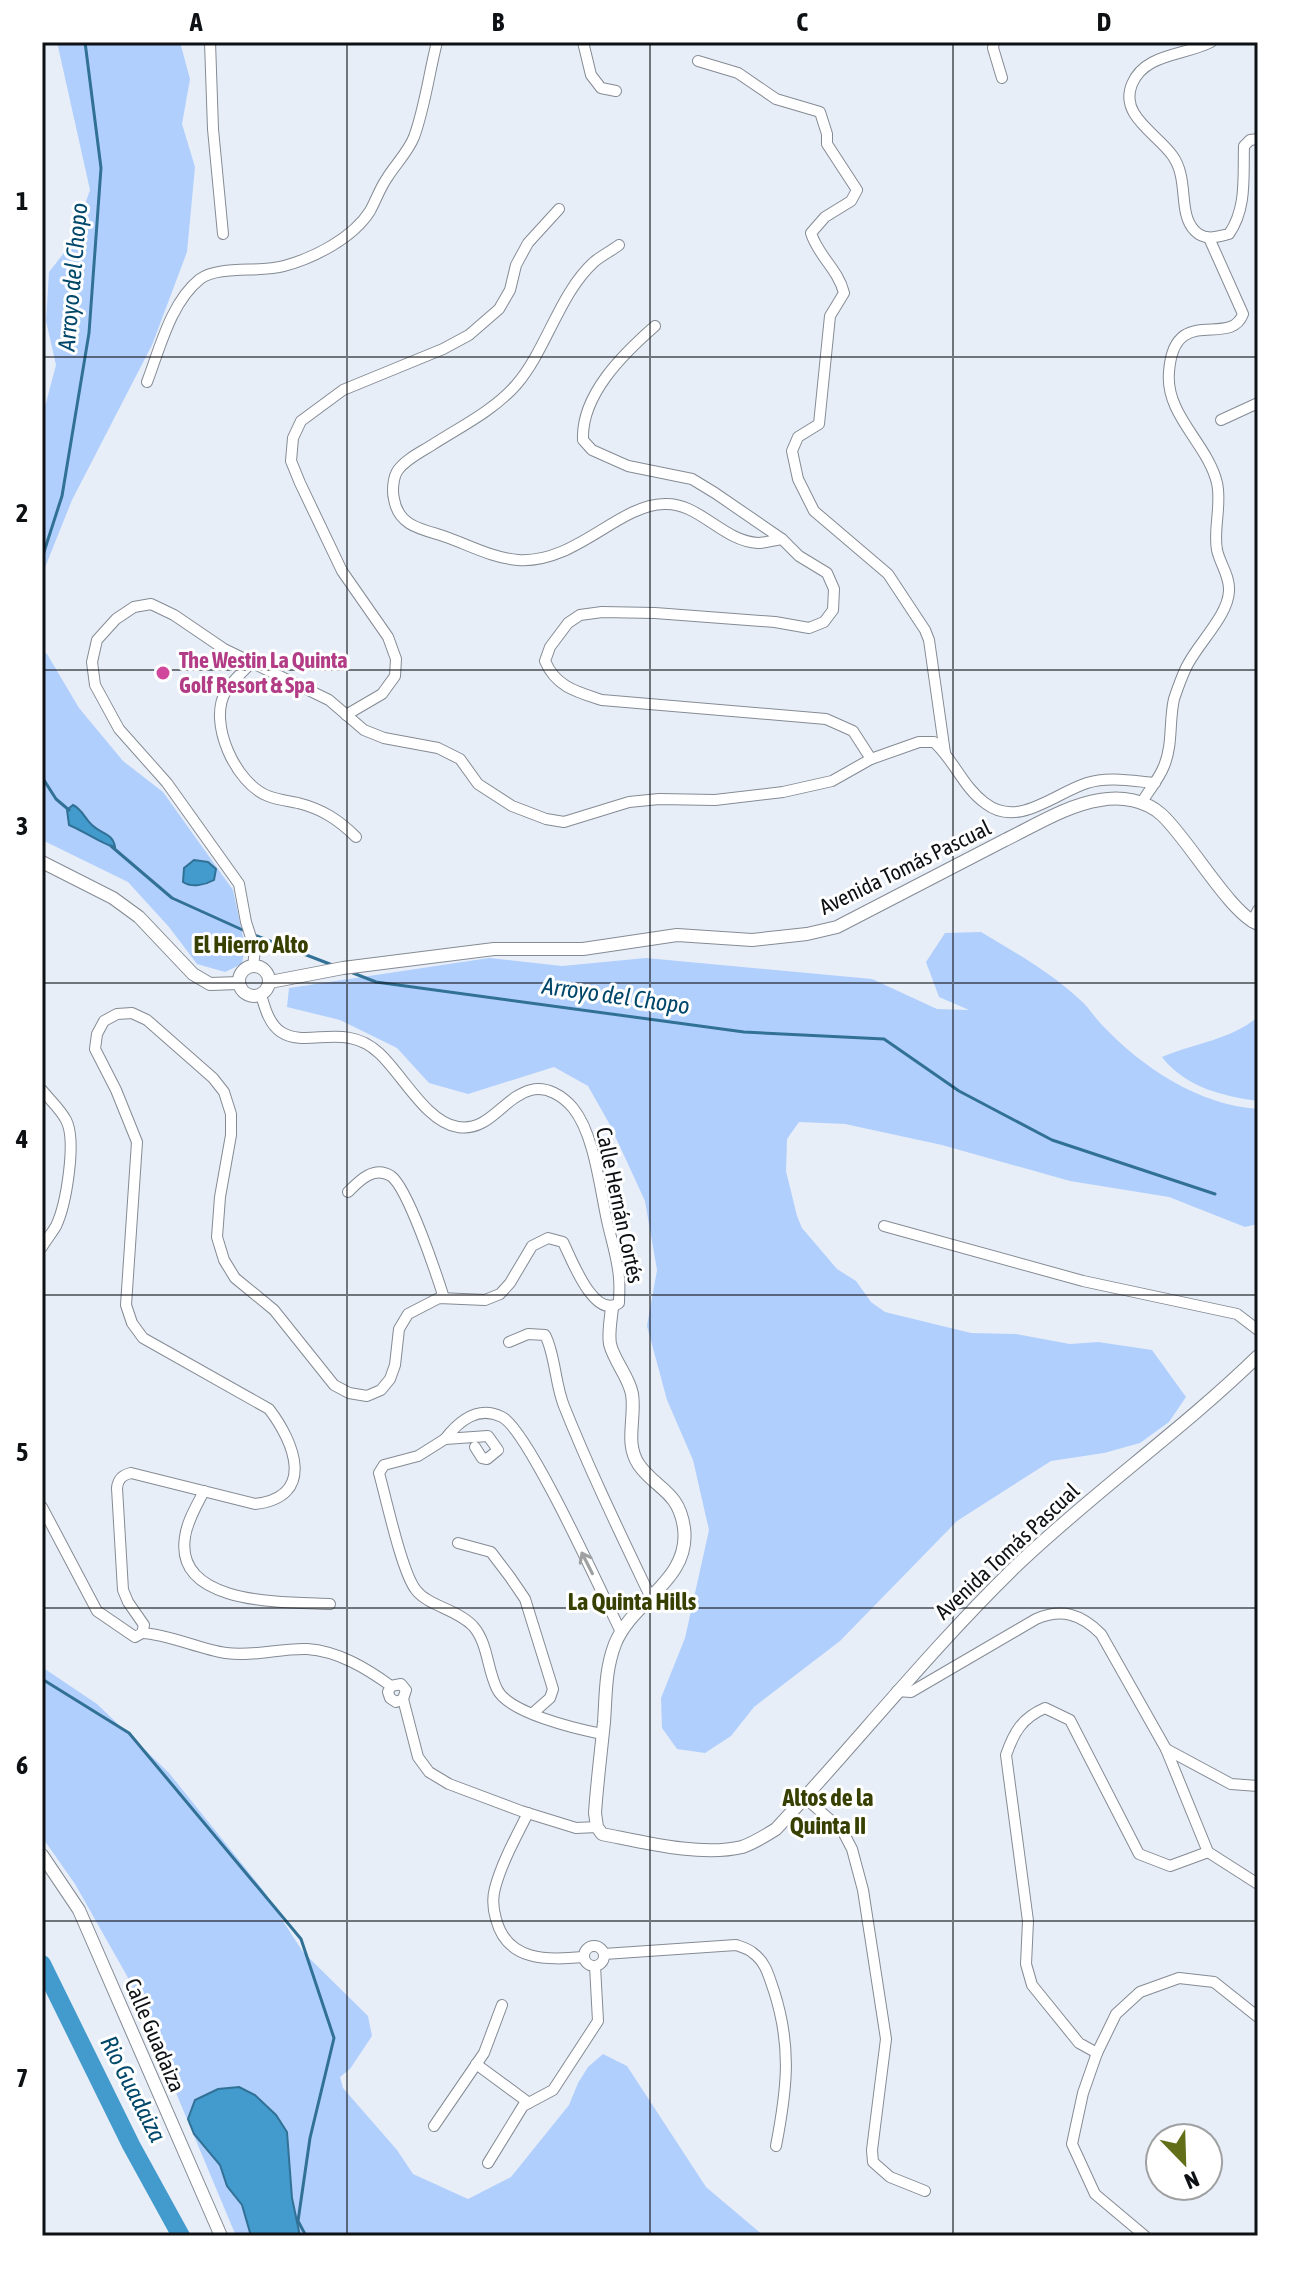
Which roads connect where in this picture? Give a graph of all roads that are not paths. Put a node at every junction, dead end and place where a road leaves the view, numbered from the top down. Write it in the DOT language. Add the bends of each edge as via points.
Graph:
graph roads {
  1 [pos="210,42"];
  2 [pos="437,42"];
  3 [pos="583,42"];
  4 [pos="994,42"];
  5 [pos="1211,42"];
  6 [pos="698,61"];
  7 [pos="1002,78"];
  8 [pos="616,91"];
  9 [pos="1258,139"];
  10 [pos="559,209"];
  11 [pos="223,234"];
  12 [pos="1209,238"];
  13 [pos="619,245"];
  14 [pos="655,326"];
  15 [pos="147,382"];
  16 [pos="1258,403"];
  17 [pos="1221,420"];
  18 [pos="782,539"];
  19 [pos="251,663"];
  20 [pos="346,715"];
  21 [pos="945,753"];
  22 [pos="871,759"];
  23 [pos="1155,783"];
  24 [pos="1142,802"];
  25 [pos="356,837"];
  26 [pos="42,862"];
  27 [pos="1256,919"];
  28 [pos="253,966"];
  29 [pos="270,982"];
  30 [pos="239,983"];
  31 [pos="261,995"];
  32 [pos="42,1090"];
  33 [pos="348,1192"];
  34 [pos="884,1226"];
  35 [pos="42,1247"];
  36 [pos="444,1298"];
  37 [pos="612,1307"];
  38 [pos="1258,1330"];
  39 [pos="509,1342"];
  40 [pos="1258,1356"];
  41 [pos="445,1439"];
  42 [pos="475,1447"];
  43 [pos="204,1491"];
  44 [pos="42,1507"];
  45 [pos="458,1543"];
  46 [pos="650,1596"];
  47 [pos="330,1604"];
  48 [pos="621,1632"];
  49 [pos="142,1633"];
  50 [pos="897,1691"];
  51 [pos="533,1713"];
  52 [pos="602,1734"];
  53 [pos="1166,1749"];
  54 [pos="1258,1786"];
  55 [pos="805,1798"];
  56 [pos="528,1813"];
  57 [pos="597,1827"];
  58 [pos="1208,1852"];
  59 [pos="42,1855"];
  60 [pos="1258,1884"];
  61 [pos="604,1954"];
  62 [pos="584,1957"];
  63 [pos="595,1966"];
  64 [pos="502,2005"];
  65 [pos="1258,2017"];
  66 [pos="1097,2053"];
  67 [pos="476,2064"];
  68 [pos="529,2103"];
  69 [pos="434,2126"];
  70 [pos="776,2146"];
  71 [pos="488,2163"];
  72 [pos="925,2191"];
  73 [pos="221,2236"];
  74 [pos="1145,2236"];
  1 -- 11 [label="street"];
  2 -- 15 [label="street" via="413,140 368,213 346,236 306,258 203,277 173,316"];
  3 -- 8 [label="street" via="591,75 601,88"];
  4 -- 7 [label="street"];
  5 -- 12 [label="street" via="1147,63 1130,88 1136,116 1179,166 1191,227"];
  6 -- 21 [label="street" via="738,73 776,99 820,112 827,144 857,190 811,233 844,293 830,316 819,424 798,437 792,451 798,479 814,511 888,574 925,630"];
  9 -- 12 [label="street" via="1244,146 1237,222 1229,234"];
  10 -- 20 [label="street" via="528,243 499,309 443,349 343,390 301,421 293,438 291,461 300,483 342,571 388,637 396,659 395,676 382,694"];
  12 -- 23 [label="street" via="1243,314 1234,327 1199,328 1182,336 1168,374 1176,409 1217,482 1217,550 1230,593 1185,668 1174,700 1165,764"];
  13 -- 18 [label="street" via="576,283 553,328 501,401 396,471 396,511 420,529 520,560 582,544 662,503 681,505 741,539"];
  14 -- 18 [label="street" via="592,397 584,415 583,440 592,450 628,466 692,479"];
  16 -- 17 [label="street"];
  18 -- 22 [label="street" via="827,573 834,589 833,610 824,622 809,628 655,613 580,615 568,623 545,661 568,689 602,700 826,719 853,731"];
  19 -- 20 [label="street" via="329,700"];
  19 -- 25 [label="street" via="226,691 220,708 233,762 248,783 267,796 326,812"];
  19 -- 28 [label="street" via="151,604 116,619 97,640 92,662 95,685 119,729 167,783 239,884 255,950"];
  20 -- 22 [label="street" via="384,738 438,748 460,759 478,784 512,806 564,822 629,802 783,792 832,781"];
  21 -- 22 [label="street" via="934,742 919,742"];
  21 -- 23 [label="street" via="969,790 1003,813 1024,811 1088,782"];
  23 -- 24 [label="street"];
  24 -- 27 [label="street" via="1161,813 1185,840 1243,916"];
  24 -- 29 [label="street, Avenida Tomás Pascual" via="1097,800 1048,818 837,927 807,934 752,940 677,935 583,949 494,949"];
  26 -- 30 [label="street" via="130,910 193,974 210,984"];
  28 -- 29 [label="street" via="265,970"];
  28 -- 30 [label="street" via="240,975"];
  29 -- 31 [label="street"];
  30 -- 31 [label="street" via="243,992"];
  31 -- 37 [label="street, Calle Hernán Cortés" via="280,1032 296,1038 357,1039 378,1051 436,1118 451,1126 467,1129 485,1123 532,1089 563,1098 588,1136 619,1276 619,1303"];
  32 -- 35 [label="street" via="66,1120 70,1148 64,1197"];
  33 -- 36 [label="street" via="367,1175 391,1176"];
  34 -- 38 [label="street" via="1083,1281 1237,1314"];
  36 -- 37 [label="street, Calle Hernán Cortés" via="485,1300 500,1294 532,1246 548,1238 563,1242 590,1294"];
  36 -- 43 [label="street, Calle Hernán Cortés" via="408,1314 399,1329 395,1365 381,1390 367,1396 334,1385 274,1310 235,1278 224,1260 217,1237 231,1114 224,1092 147,1020 132,1013 104,1021 95,1049 137,1142 126,1305 132,1323 143,1338 269,1409 295,1461 295,1478 286,1493 271,1502 255,1504"];
  37 -- 46 [label="street" via="610,1342 632,1393 631,1444 640,1466 668,1491 685,1530 681,1560"];
  39 -- 46 [label="street" via="528,1334 545,1335 550,1344 561,1397 584,1456"];
  40 -- 50 [label="street, Avenida Tomás Pascual" via="1017,1566"];
  41 -- 42 [label="street" via="488,1436 498,1450 487,1459"];
  48 -- 41 [label="street, one-way" via="514,1426 490,1413 473,1414"];
  41 -- 51 [label="street" via="418,1456 384,1465 379,1473 409,1576 417,1592 475,1628 498,1693"];
  43 -- 47 [label="street" via="185,1538 187,1561 200,1581 255,1598"];
  43 -- 49 [label="street, Calle Hernán Cortés" via="131,1473 118,1481 123,1590 144,1625"];
  44 -- 49 [label="street" via="97,1611 135,1637"];
  45 -- 51 [label="street" via="491,1552 525,1599 553,1689"];
  46 -- 48 [label="street"];
  48 -- 52 [label="street" via="606,1673"];
  49 -- 56 [label="street" via="227,1653 305,1649 358,1665 391,1686 390,1698 403,1699 418,1757 429,1772"];
  50 -- 53 [label="street" via="911,1692 1051,1612 1070,1613 1101,1634"];
  50 -- 55 [label="street, Avenida Tomás Pascual"];
  51 -- 52 [label="street"];
  52 -- 57 [label="street"];
  53 -- 54 [label="street" via="1231,1784"];
  53 -- 58 [label="street"];
  55 -- 57 [label="street, Avenida Tomás Pascual" via="768,1834 720,1850 602,1834"];
  55 -- 72 [label="street" via="842,1830 863,1890 886,2039 873,2162 890,2177"];
  56 -- 57 [label="street" via="576,1828"];
  56 -- 62 [label="street" via="494,1890 497,1926 517,1951 549,1960"];
  58 -- 60 [label="street"];
  58 -- 66 [label="street" via="1170,1866 1139,1854 1070,1720 1045,1708 1029,1715 1014,1732 1006,1755 1028,1921 1026,1964 1032,1985 1079,2043"];
  59 -- 73 [label="street, Calle Guadaiza" via="79,1910"];
  61 -- 62 [label="street" via="592,1945"];
  61 -- 63 [label="street"];
  61 -- 70 [label="street" via="736,1945 765,1965 785,2030 786,2094"];
  62 -- 63 [label="street"];
  63 -- 68 [label="street" via="598,2021 553,2090"];
  64 -- 67 [label="street"];
  65 -- 66 [label="street" via="1214,1982 1179,1978 1140,1992 1116,2014"];
  66 -- 74 [label="street" via="1072,2144 1095,2194"];
  67 -- 68 [label="street"];
  67 -- 69 [label="street"];
  68 -- 71 [label="street"];
}
